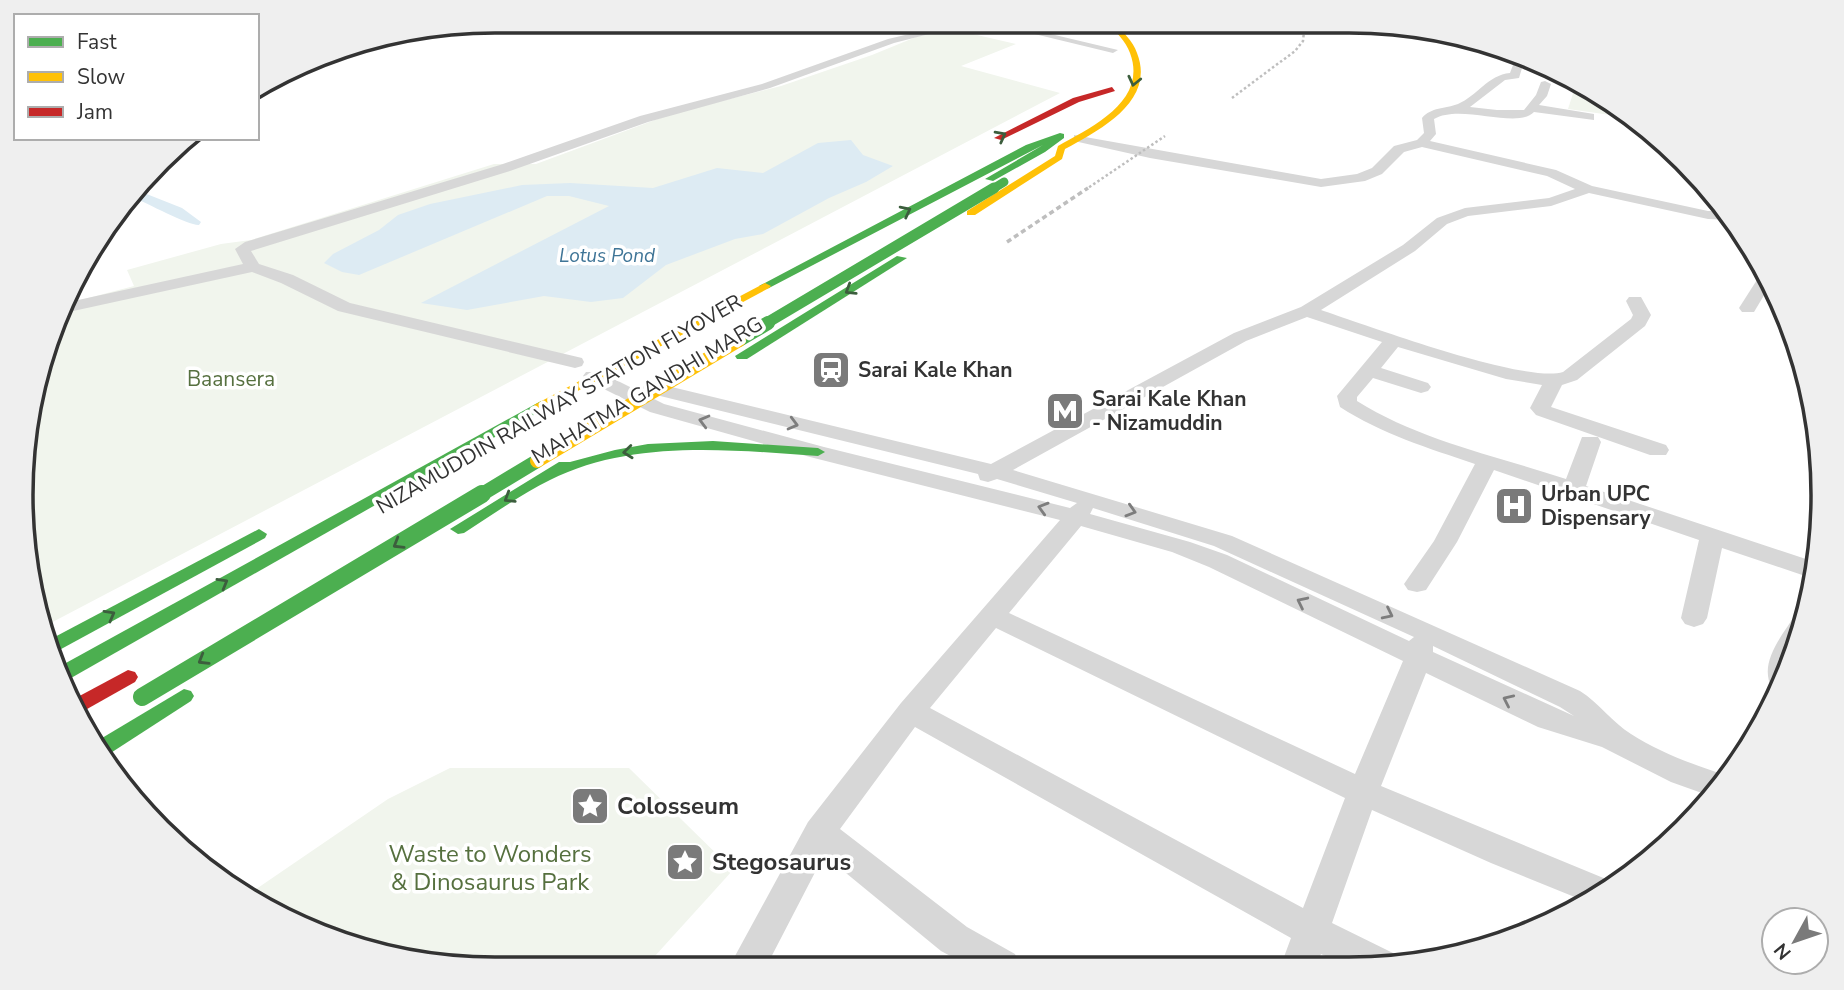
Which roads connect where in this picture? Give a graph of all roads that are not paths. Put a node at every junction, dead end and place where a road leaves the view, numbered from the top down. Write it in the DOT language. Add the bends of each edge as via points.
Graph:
graph roads {
  1 [pos="925,33"];
  2 [pos="1038,33"];
  3 [pos="1097,33"];
  4 [pos="1119,33"];
  5 [pos="1113,50"];
  6 [pos="1519,66"];
  7 [pos="1116,77"];
  8 [pos="1545,84"];
  9 [pos="1455,108"];
  10 [pos="1534,108"];
  11 [pos="1590,117"];
  12 [pos="1078,138"];
  13 [pos="1061,142"];
  14 [pos="1422,143"];
  15 [pos="983,146"];
  16 [pos="997,181"];
  17 [pos="1588,189"];
  18 [pos="1718,217"];
  19 [pos="253,267"];
  20 [pos="758,287"];
  21 [pos="1761,287"];
  22 [pos="1635,301"];
  23 [pos="74,306"];
  24 [pos="821,308"];
  25 [pos="1748,308"];
  26 [pos="1307,311"];
  27 [pos="1390,345"];
  28 [pos="585,364"];
  29 [pos="1368,370"];
  30 [pos="555,373"];
  31 [pos="1555,381"];
  32 [pos="1421,387"];
  33 [pos="679,394"];
  34 [pos="657,408"];
  35 [pos="564,426"];
  36 [pos="1590,442"];
  37 [pos="1658,450"];
  38 [pos="818,452"];
  39 [pos="1486,462"];
  40 [pos="996,472"];
  41 [pos="546,476"];
  42 [pos="960,487"];
  43 [pos="389,489"];
  44 [pos="1573,490"];
  45 [pos="1083,508"];
  46 [pos="278,524"];
  47 [pos="1712,537"];
  48 [pos="1805,569"];
  49 [pos="1417,584"];
  50 [pos="993,616"];
  51 [pos="1694,618"];
  52 [pos="58,644"];
  53 [pos="1420,645"];
  54 [pos="140,670"];
  55 [pos="68,671"];
  56 [pos="83,703"];
  57 [pos="131,703"];
  58 [pos="911,711"];
  59 [pos="107,746"];
  60 [pos="126,753"];
  61 [pos="1710,783"];
  62 [pos="1363,792"];
  63 [pos="820,832"];
  64 [pos="1592,888"];
  65 [pos="1310,930"];
  66 [pos="752,957"];
  67 [pos="986,957"];
  68 [pos="1302,957"];
  69 [pos="1363,957"];
  1 -- 19 [label="street" via="251,245 243,253"];
  2 -- 5 [label="street"];
  3 -- 5 [label="main road"];
  4 -- 12 [label="main road, MAHATMA GANDHI MARG, one-way" via="1136,58 1137,76 1129,99"];
  5 -- 7 [label="main road" via="1118,59"];
  6 -- 9 [label="street" via="1515,76 1502,77"];
  7 -- 13 [label="main road, MAHATMA GANDHI MARG"];
  15 -- 7 [label="main road, one-way"];
  8 -- 10 [label="street"];
  9 -- 10 [label="street" via="1516,115"];
  9 -- 14 [label="street" via="1428,118 1430,134"];
  10 -- 11 [label="street"];
  12 -- 13 [label="main road, MAHATMA GANDHI MARG"];
  12 -- 14 [label="street" via="1321,183 1367,176 1399,149"];
  13 -- 16 [label="main road, NIZAMUDDIN RAILWAY STATION FLYOVER"];
  20 -- 13 [label="main road, MAHATMA GANDHI MARG, one-way" via="1029,147"];
  13 -- 24 [label="main road, MAHATMA GANDHI MARG, one-way" via="1061,155"];
  14 -- 17 [label="street" via="1551,173"];
  16 -- 35 [label="main road, NIZAMUDDIN RAILWAY STATION FLYOVER"];
  16 -- 57 [label="main road, NIZAMUDDIN RAILWAY STATION FLYOVER, one-way, bridge"];
  17 -- 18 [label="street"];
  17 -- 26 [label="street" via="1551,202 1465,212 1442,221 1409,248"];
  19 -- 23 [label="street"];
  19 -- 28 [label="street" via="344,307"];
  20 -- 24 [label="main road"];
  20 -- 28 [label="main road, MAHATMA GANDHI MARG"];
  21 -- 25 [label="street"];
  22 -- 31 [label="street" via="1642,315 1639,322 1570,376"];
  24 -- 33 [label="main road, MAHATMA GANDHI MARG"];
  26 -- 31 [label="street" via="1513,375"];
  26 -- 40 [label="street" via="1240,337"];
  27 -- 29 [label="street"];
  28 -- 30 [label="main road"];
  28 -- 33 [label="street"];
  28 -- 34 [label="street"];
  28 -- 43 [label="main road, MAHATMA GANDHI MARG"];
  29 -- 32 [label="street"];
  29 -- 39 [label="street" via="1347,396 1355,410"];
  31 -- 37 [label="street" via="1540,408 1543,411"];
  33 -- 34 [label="main road, MAHATMA GANDHI MARG"];
  33 -- 40 [label="street, one-way"];
  38 -- 34 [label="street, one-way"];
  34 -- 41 [label="main road, MAHATMA GANDHI MARG"];
  36 -- 44 [label="street"];
  38 -- 41 [label="main road, one-way" via="743,446 664,448 585,460"];
  38 -- 42 [label="street"];
  39 -- 44 [label="street"];
  39 -- 49 [label="street" via="1446,542"];
  40 -- 42 [label="street"];
  40 -- 45 [label="street"];
  41 -- 43 [label="main road, MAHATMA GANDHI MARG, one-way" via="453,532"];
  45 -- 42 [label="street, one-way"];
  55 -- 43 [label="main road, MAHATMA GANDHI MARG, one-way"];
  44 -- 47 [label="street"];
  45 -- 50 [label="street"];
  45 -- 53 [label="street"];
  52 -- 46 [label="main road, one-way"];
  47 -- 48 [label="street"];
  47 -- 51 [label="street"];
  50 -- 58 [label="street"];
  50 -- 62 [label="street"];
  53 -- 61 [label="street" via="1570,729 1617,741"];
  53 -- 62 [label="street"];
  54 -- 56 [label="main road"];
  58 -- 63 [label="street"];
  58 -- 65 [label="street"];
  59 -- 60 [label="main road" via="190,693"];
  62 -- 64 [label="street"];
  62 -- 65 [label="street"];
  63 -- 66 [label="street"];
  63 -- 67 [label="street" via="954,939"];
  65 -- 68 [label="street"];
  65 -- 69 [label="street"];
}
